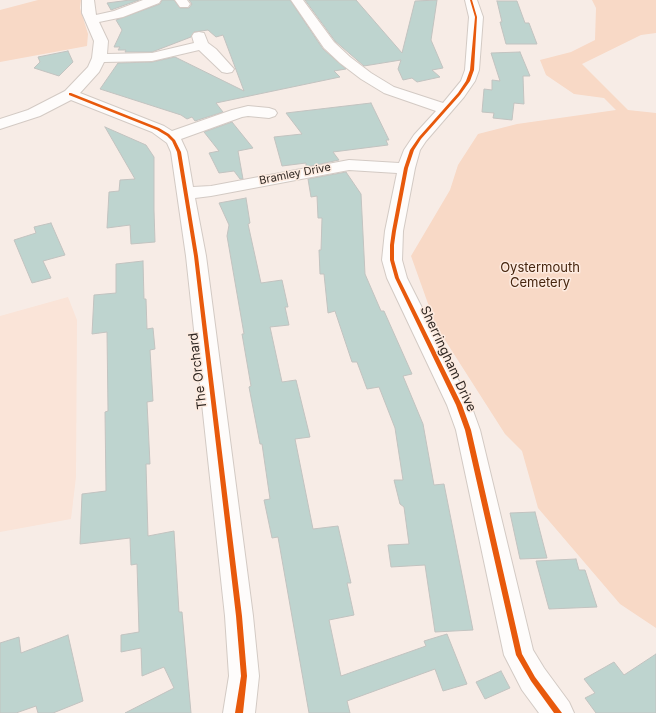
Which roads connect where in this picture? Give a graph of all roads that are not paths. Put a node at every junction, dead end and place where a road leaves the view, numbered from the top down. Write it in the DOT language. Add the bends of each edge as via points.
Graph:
graph roads {
  1 [pos="88,0"];
  2 [pos="155,0"];
  3 [pos="297,0"];
  4 [pos="471,0"];
  5 [pos="92,20"];
  6 [pos="99,58"];
  7 [pos="227,69"];
  8 [pos="70,94"];
  9 [pos="445,109"];
  10 [pos="269,113"];
  11 [pos="0,124"];
  12 [pos="170,137"];
  13 [pos="406,168"];
  14 [pos="185,193"];
  15 [pos="239,713"];
  16 [pos="558,713"];
  1 -- 5 [label="street" via="87,7"];
  2 -- 5 [label="street" via="118,14"];
  3 -- 9 [label="street" via="329,45 366,76 389,90"];
  4 -- 9 [label="street, Sherringham Drive" via="476,17 472,70 468,82"];
  5 -- 6 [label="street" via="101,41"];
  6 -- 7 [label="street" via="152,57 200,41"];
  6 -- 8 [label="street" via="94,69"];
  8 -- 11 [label="street" via="34,113"];
  8 -- 12 [label="street, The Orchard" via="158,128"];
  9 -- 13 [label="street, Sherringham Drive" via="412,150"];
  10 -- 12 [label="street" via="238,113"];
  12 -- 14 [label="street, The Orchard" via="179,152"];
  13 -- 14 [label="street, Bramley Drive" via="327,168 234,187"];
  13 -- 16 [label="street, Sherringham Drive" via="392,245 392,260 397,278 459,405 468,430 519,655"];
  14 -- 15 [label="street, The Orchard" via="196,256 239,616 244,676"];
}
